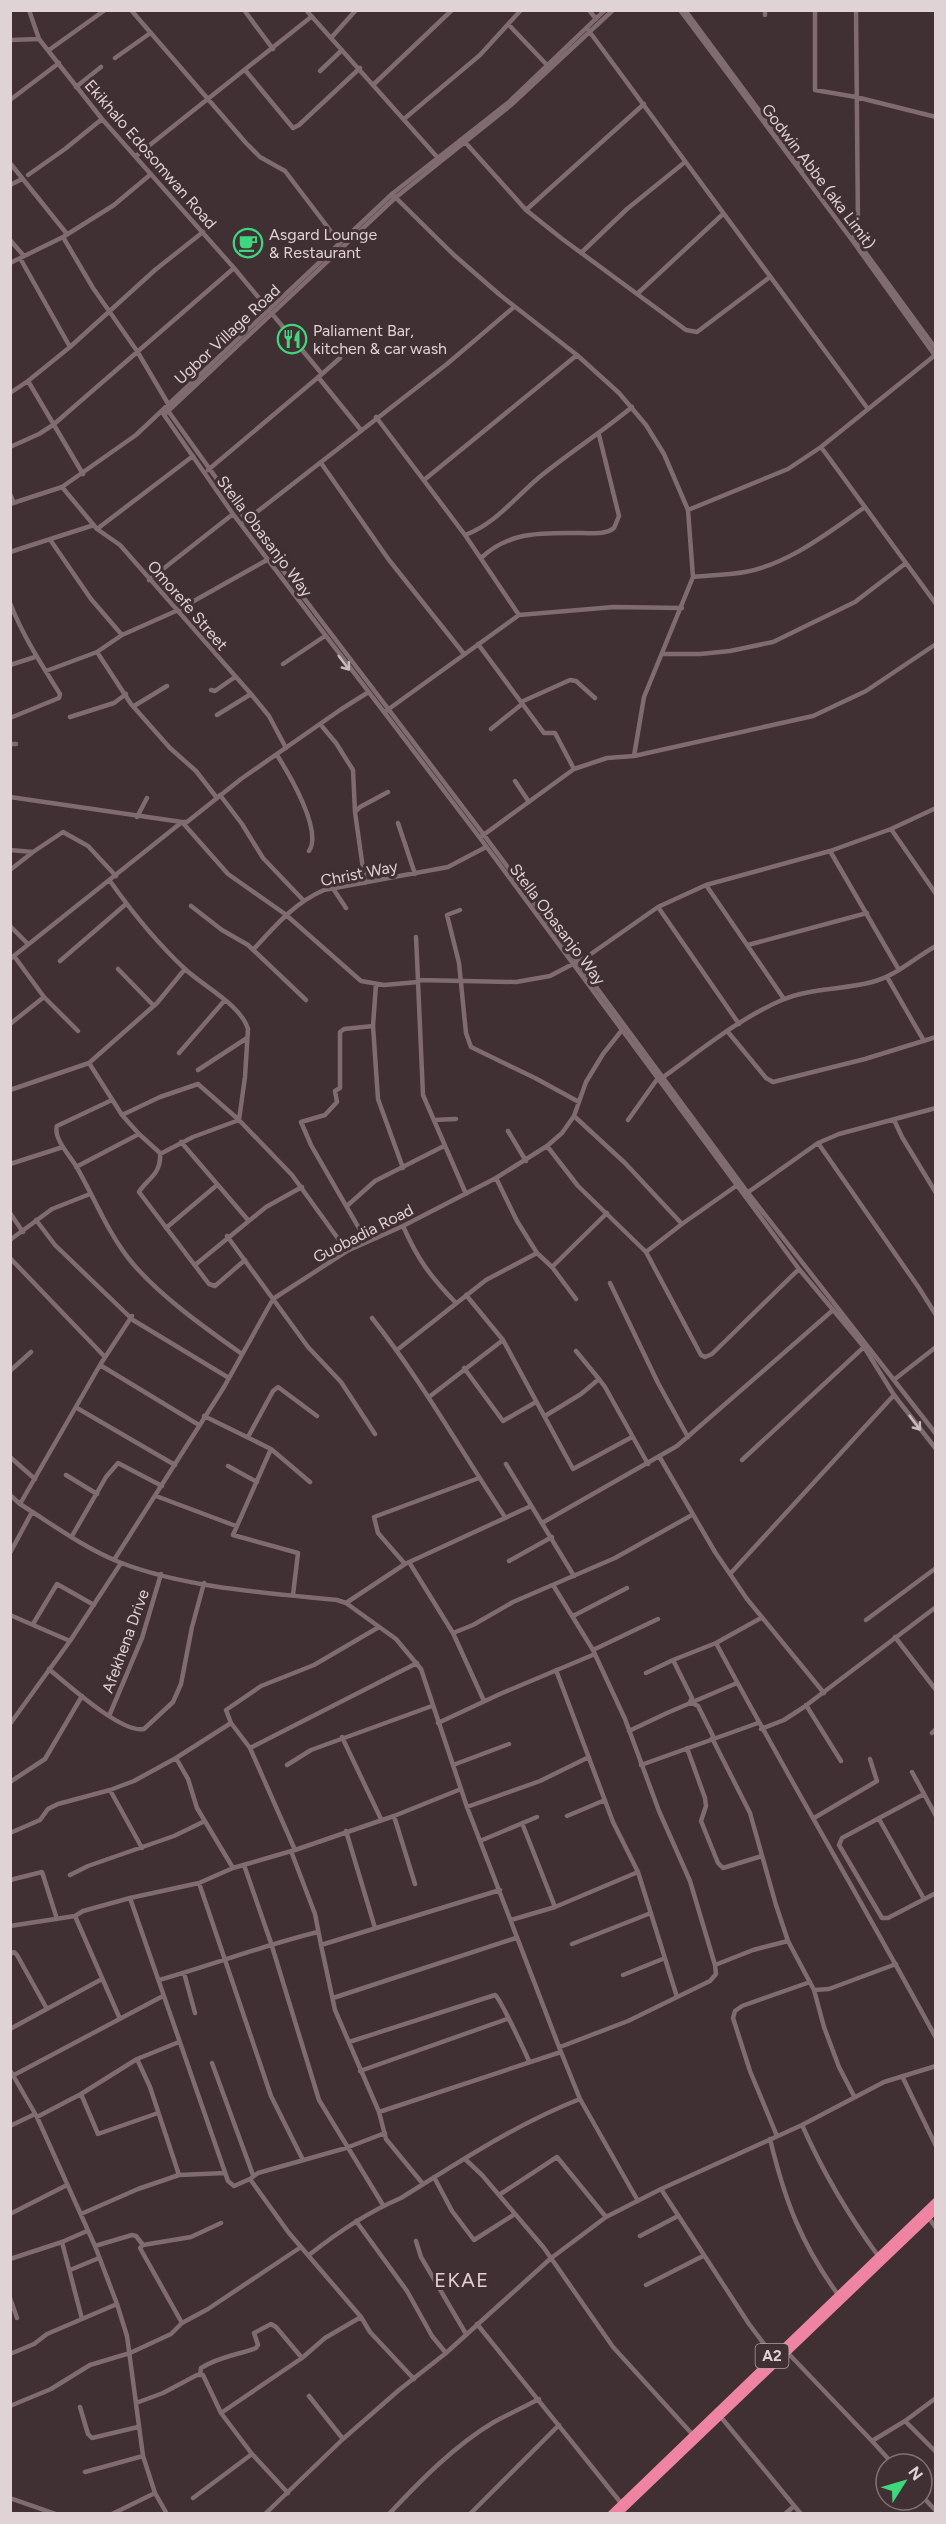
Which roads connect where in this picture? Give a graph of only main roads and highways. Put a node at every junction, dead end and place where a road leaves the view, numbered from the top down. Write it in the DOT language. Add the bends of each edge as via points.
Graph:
graph roads {
  1 [pos="936,2201"];
  2 [pos="936,2210"];
  3 [pos="784,2349"];
  4 [pos="611,2514"];
  5 [pos="618,2514"];
  1 -- 3 [label="highway, A2"];
  2 -- 3 [label="highway, A2"];
  3 -- 4 [label="highway, A2"];
  3 -- 5 [label="highway, A2"];
}
